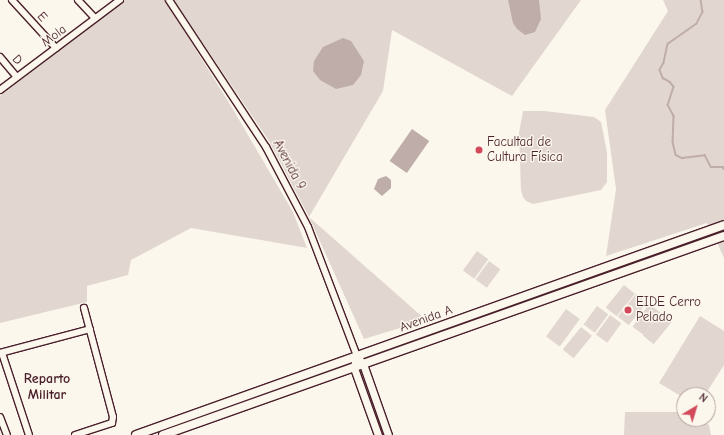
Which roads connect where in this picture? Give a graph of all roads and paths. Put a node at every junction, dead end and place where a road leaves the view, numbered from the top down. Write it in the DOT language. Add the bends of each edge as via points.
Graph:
graph roads {
  1 [pos="12,0"];
  2 [pos="78,0"];
  3 [pos="120,0"];
  4 [pos="169,0"];
  5 [pos="96,18"];
  6 [pos="56,48"];
  7 [pos="0,57"];
  8 [pos="17,77"];
  9 [pos="0,90"];
  10 [pos="724,225"];
  11 [pos="724,236"];
  12 [pos="84,308"];
  13 [pos="456,320"];
  14 [pos="466,328"];
  15 [pos="90,329"];
  16 [pos="1,353"];
  17 [pos="357,356"];
  18 [pos="364,364"];
  19 [pos="354,368"];
  20 [pos="0,417"];
  21 [pos="7,435"];
  22 [pos="29,435"];
  23 [pos="75,435"];
  24 [pos="136,435"];
  25 [pos="163,435"];
  26 [pos="378,435"];
  27 [pos="388,435"];
  1 -- 6 [label="street, E"];
  2 -- 5 [label="street"];
  3 -- 5 [label="street, Mola"];
  4 -- 17 [label="street, Avenida 9" via="266,147 308,227"];
  5 -- 6 [label="street, Mola"];
  6 -- 8 [label="street, Mola"];
  7 -- 8 [label="street, D"];
  8 -- 9 [label="street, Mola"];
  10 -- 13 [label="main road, Avenida A"];
  11 -- 14 [label="main road, Avenida A"];
  12 -- 15 [label="street"];
  13 -- 14 [label="main road"];
  13 -- 17 [label="main road, Avenida A"];
  14 -- 18 [label="main road, Avenida A"];
  15 -- 16 [label="street"];
  15 -- 23 [label="street" via="113,417 112,423"];
  16 -- 22 [label="street"];
  17 -- 18 [label="street, Avenida 9"];
  17 -- 19 [label="street"];
  17 -- 24 [label="main road, Avenida A"];
  18 -- 19 [label="main road, Avenida A"];
  18 -- 27 [label="street, Avenida 9"];
  19 -- 25 [label="main road, Avenida A"];
  19 -- 26 [label="street"];
  20 -- 21 [label="street"];
}
